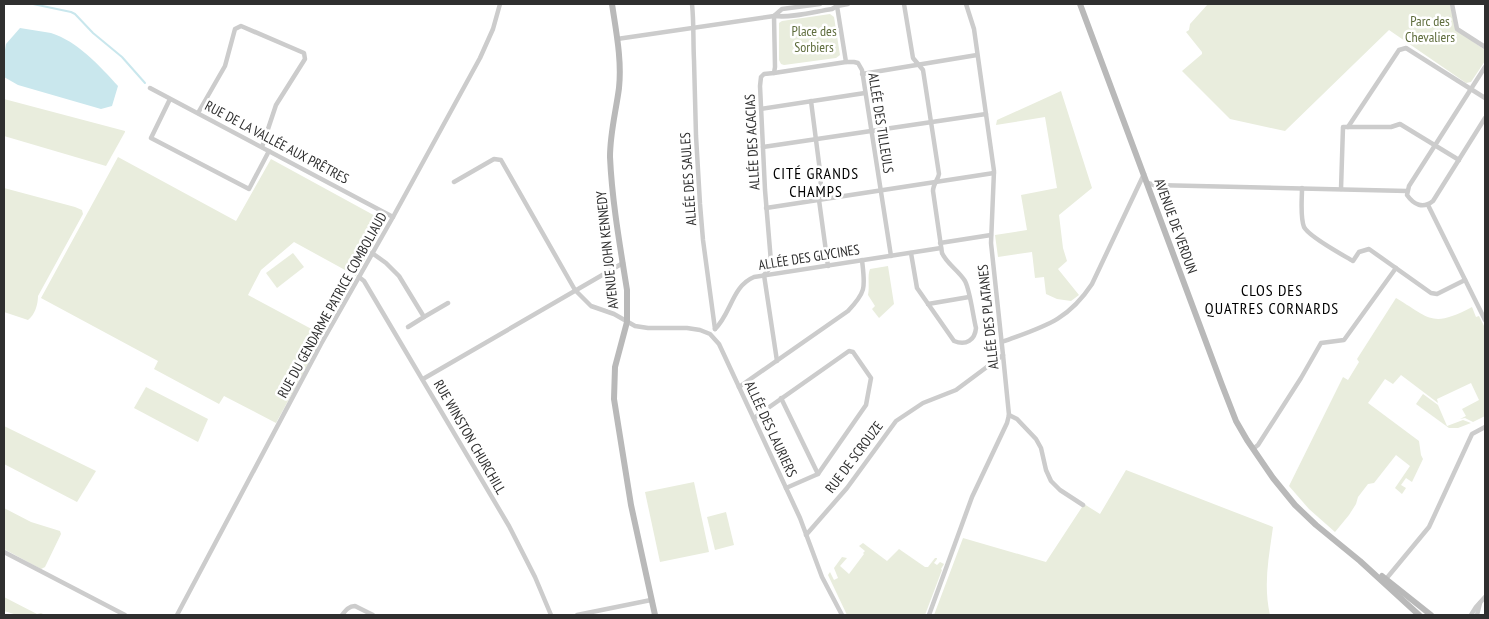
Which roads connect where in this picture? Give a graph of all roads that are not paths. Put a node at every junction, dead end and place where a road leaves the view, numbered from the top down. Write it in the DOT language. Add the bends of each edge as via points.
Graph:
graph roads {
  1 [pos="500,4"];
  2 [pos="612,4"];
  3 [pos="692,4"];
  4 [pos="820,4"];
  5 [pos="848,4"];
  6 [pos="904,4"];
  7 [pos="966,4"];
  8 [pos="1080,4"];
  9 [pos="1452,4"];
  10 [pos="835,5"];
  11 [pos="774,16"];
  12 [pos="694,27"];
  13 [pos="617,39"];
  14 [pos="1485,47"];
  15 [pos="977,55"];
  16 [pos="846,62"];
  17 [pos="919,65"];
  18 [pos="1485,67"];
  19 [pos="774,73"];
  20 [pos="862,74"];
  21 [pos="150,88"];
  22 [pos="1471,89"];
  23 [pos="865,93"];
  24 [pos="170,98"];
  25 [pos="1485,98"];
  26 [pos="811,101"];
  27 [pos="761,109"];
  28 [pos="198,113"];
  29 [pos="986,114"];
  30 [pos="1485,118"];
  31 [pos="931,122"];
  32 [pos="1348,127"];
  33 [pos="871,131"];
  34 [pos="816,140"];
  35 [pos="1435,145"];
  36 [pos="262,146"];
  37 [pos="763,147"];
  38 [pos="269,151"];
  39 [pos="1459,160"];
  40 [pos="994,173"];
  41 [pos="1144,174"];
  42 [pos="454,182"];
  43 [pos="934,183"];
  44 [pos="1148,183"];
  45 [pos="1302,188"];
  46 [pos="1341,189"];
  47 [pos="881,191"];
  48 [pos="1407,191"];
  49 [pos="818,200"];
  50 [pos="1428,205"];
  51 [pos="766,208"];
  52 [pos="393,217"];
  53 [pos="991,235"];
  54 [pos="941,246"];
  55 [pos="372,253"];
  56 [pos="910,253"];
  57 [pos="891,256"];
  58 [pos="862,260"];
  59 [pos="623,263"];
  60 [pos="828,266"];
  61 [pos="1396,268"];
  62 [pos="764,275"];
  63 [pos="359,277"];
  64 [pos="1465,280"];
  65 [pos="575,290"];
  66 [pos="969,297"];
  67 [pos="448,303"];
  68 [pos="928,304"];
  69 [pos="424,317"];
  70 [pos="1485,320"];
  71 [pos="627,322"];
  72 [pos="408,327"];
  73 [pos="715,329"];
  74 [pos="710,334"];
  75 [pos="1002,342"];
  76 [pos="1004,355"];
  77 [pos="777,361"];
  78 [pos="423,379"];
  79 [pos="739,387"];
  80 [pos="781,398"];
  81 [pos="1009,415"];
  82 [pos="754,418"];
  83 [pos="1485,427"];
  84 [pos="1253,449"];
  85 [pos="818,474"];
  86 [pos="786,488"];
  87 [pos="1083,505"];
  88 [pos="806,534"];
  89 [pos="4,552"];
  90 [pos="1360,561"];
  91 [pos="1386,579"];
  92 [pos="1485,597"];
  93 [pos="651,600"];
  94 [pos="1480,602"];
  95 [pos="653,613"];
  96 [pos="125,615"];
  97 [pos="177,615"];
  98 [pos="342,615"];
  99 [pos="373,615"];
  100 [pos="551,615"];
  101 [pos="577,615"];
  102 [pos="842,615"];
  103 [pos="930,615"];
  104 [pos="1419,615"];
  105 [pos="1431,615"];
  106 [pos="1471,615"];
  107 [pos="1477,615"];
  1 -- 52 [label="street, RUE DU GENDARME PATRICE COMBOLIAUD" via="487,44"];
  2 -- 13 [label="main road, AVENUE JOHN KENNEDY"];
  3 -- 12 [label="street, ALLÉE DES SAULES"];
  4 -- 11 [label="street" via="782,10"];
  5 -- 10 [label="street"];
  6 -- 17 [label="street" via="913,58"];
  7 -- 15 [label="street, ALLÉE DES PLATANES"];
  8 -- 41 [label="main road, AVENUE DE VERDUN"];
  9 -- 14 [label="street" via="1458,29"];
  10 -- 11 [label="street" via="832,9 795,16"];
  10 -- 16 [label="street"];
  11 -- 12 [label="street"];
  11 -- 19 [label="street"];
  12 -- 13 [label="street"];
  12 -- 73 [label="street, ALLÉE DES SAULES" via="699,196"];
  13 -- 59 [label="main road, AVENUE JOHN KENNEDY" via="619,88 610,155"];
  15 -- 17 [label="street"];
  15 -- 29 [label="street, ALLÉE DES PLATANES"];
  16 -- 19 [label="street"];
  16 -- 20 [label="street, ALLÉE DES TILLEULS" via="858,63"];
  17 -- 20 [label="street"];
  17 -- 31 [label="street" via="923,70"];
  18 -- 22 [label="street"];
  19 -- 27 [label="street, ALLÉE DES ACACIAS" via="761,77"];
  20 -- 23 [label="street, ALLÉE DES TILLEULS"];
  21 -- 24 [label="street, RUE DE LA VALLÉE AUX PRÊTRES"];
  22 -- 25 [label="street"];
  22 -- 32 [label="street" via="1406,48 1399,50"];
  22 -- 35 [label="street"];
  23 -- 26 [label="street"];
  23 -- 33 [label="street, ALLÉE DES TILLEULS"];
  24 -- 28 [label="street, RUE DE LA VALLÉE AUX PRÊTRES"];
  24 -- 38 [label="street" via="152,138 249,188"];
  26 -- 27 [label="street"];
  26 -- 34 [label="street"];
  27 -- 37 [label="street, ALLÉE DES ACACIAS"];
  28 -- 36 [label="street, RUE DE LA VALLÉE AUX PRÊTRES"];
  28 -- 36 [label="street" via="225,66 235,28 241,26 304,53 305,59 276,104"];
  29 -- 31 [label="street"];
  29 -- 40 [label="street, ALLÉE DES PLATANES"];
  30 -- 39 [label="street"];
  31 -- 33 [label="street"];
  31 -- 43 [label="street" via="939,174"];
  32 -- 35 [label="street" via="1400,124"];
  32 -- 46 [label="street" via="1343,127"];
  33 -- 34 [label="street"];
  33 -- 47 [label="street, ALLÉE DES TILLEULS"];
  34 -- 37 [label="street"];
  34 -- 49 [label="street" via="821,179"];
  35 -- 39 [label="street"];
  35 -- 48 [label="street"];
  36 -- 38 [label="street, RUE DE LA VALLÉE AUX PRÊTRES"];
  37 -- 51 [label="street, ALLÉE DES ACACIAS"];
  38 -- 52 [label="street, RUE DE LA VALLÉE AUX PRÊTRES"];
  39 -- 50 [label="street"];
  40 -- 43 [label="street"];
  40 -- 53 [label="street, ALLÉE DES PLATANES"];
  41 -- 44 [label="main road, AVENUE DE VERDUN"];
  41 -- 75 [label="street" via="1085,294 1063,316 1046,326"];
  42 -- 65 [label="street" via="494,159 501,160"];
  43 -- 47 [label="street"];
  43 -- 54 [label="street"];
  44 -- 45 [label="street"];
  44 -- 84 [label="main road, AVENUE DE VERDUN" via="1236,421"];
  45 -- 46 [label="street"];
  45 -- 61 [label="street" via="1305,230 1353,261 1359,252 1369,249"];
  46 -- 48 [label="street"];
  47 -- 49 [label="street"];
  47 -- 57 [label="street, ALLÉE DES TILLEULS"];
  48 -- 50 [label="street" via="1414,204"];
  49 -- 51 [label="street"];
  49 -- 60 [label="street"];
  50 -- 64 [label="street"];
  51 -- 62 [label="street, ALLÉE DES ACACIAS" via="771,262"];
  52 -- 55 [label="street, RUE DU GENDARME PATRICE COMBOLIAUD"];
  53 -- 54 [label="street, ALLÉE DES GLYCINES"];
  53 -- 75 [label="street, ALLÉE DES PLATANES"];
  54 -- 56 [label="street, ALLÉE DES GLYCINES"];
  54 -- 66 [label="street" via="945,258 965,281"];
  55 -- 63 [label="street, RUE DU GENDARME PATRICE COMBOLIAUD"];
  55 -- 69 [label="street" via="400,276"];
  56 -- 57 [label="street, ALLÉE DES GLYCINES"];
  56 -- 68 [label="street" via="916,283"];
  57 -- 58 [label="street, ALLÉE DES GLYCINES"];
  58 -- 60 [label="street, ALLÉE DES GLYCINES"];
  58 -- 77 [label="street" via="865,286 859,299 848,311"];
  59 -- 65 [label="street"];
  59 -- 71 [label="main road, AVENUE JOHN KENNEDY"];
  60 -- 62 [label="street, ALLÉE DES GLYCINES"];
  61 -- 64 [label="street" via="1431,293 1437,294"];
  61 -- 84 [label="street" via="1344,340 1322,342"];
  62 -- 73 [label="street, ALLÉE DES GLYCINES" via="747,280 739,288"];
  62 -- 77 [label="street"];
  63 -- 78 [label="street, RUE WINSTON CHURCHILL"];
  63 -- 97 [label="street, RUE DU GENDARME PATRICE COMBOLIAUD"];
  64 -- 70 [label="street"];
  65 -- 71 [label="street" via="592,306"];
  65 -- 78 [label="street"];
  66 -- 68 [label="street"];
  66 -- 68 [label="street" via="975,334 971,340 960,344 954,341"];
  67 -- 69 [label="street"];
  69 -- 72 [label="street"];
  71 -- 74 [label="street" via="648,328 687,328"];
  71 -- 93 [label="main road, AVENUE JOHN KENNEDY" via="614,367 614,399"];
  73 -- 74 [label="street, ALLÉE DES GLYCINES"];
  74 -- 79 [label="street, ALLÉE DES LAURIERS"];
  75 -- 76 [label="street, ALLÉE DES PLATANES"];
  76 -- 81 [label="street, ALLÉE DES PLATANES"];
  76 -- 88 [label="street, RUE DE SCROUZE" via="956,390 924,403 896,421 847,488"];
  77 -- 79 [label="street"];
  78 -- 100 [label="street, RUE WINSTON CHURCHILL" via="525,555"];
  79 -- 82 [label="street, ALLÉE DES LAURIERS"];
  80 -- 82 [label="street"];
  80 -- 85 [label="street"];
  80 -- 85 [label="street" via="849,351 871,378 866,405"];
  81 -- 87 [label="street" via="1020,421 1036,439 1051,481"];
  81 -- 103 [label="street, ALLÉE DES PLATANES" via="972,497"];
  82 -- 86 [label="street, ALLÉE DES LAURIERS"];
  83 -- 91 [label="street" via="1472,434 1429,527"];
  84 -- 90 [label="main road, AVENUE DE VERDUN" via="1304,515"];
  85 -- 86 [label="street"];
  86 -- 88 [label="street, ALLÉE DES LAURIERS"];
  88 -- 102 [label="street, ALLÉE DES LAURIERS"];
  89 -- 96 [label="street"];
  90 -- 91 [label="main road, AVENUE DE VERDUN"];
  90 -- 104 [label="main road, AVENUE DE VERDUN"];
  91 -- 105 [label="main road, AVENUE DE VERDUN"];
  92 -- 94 [label="street"];
  93 -- 95 [label="main road, AVENUE JOHN KENNEDY"];
  93 -- 101 [label="street"];
  94 -- 106 [label="street"];
  94 -- 107 [label="street"];
  98 -- 99 [label="street" via="355,606"];
}
